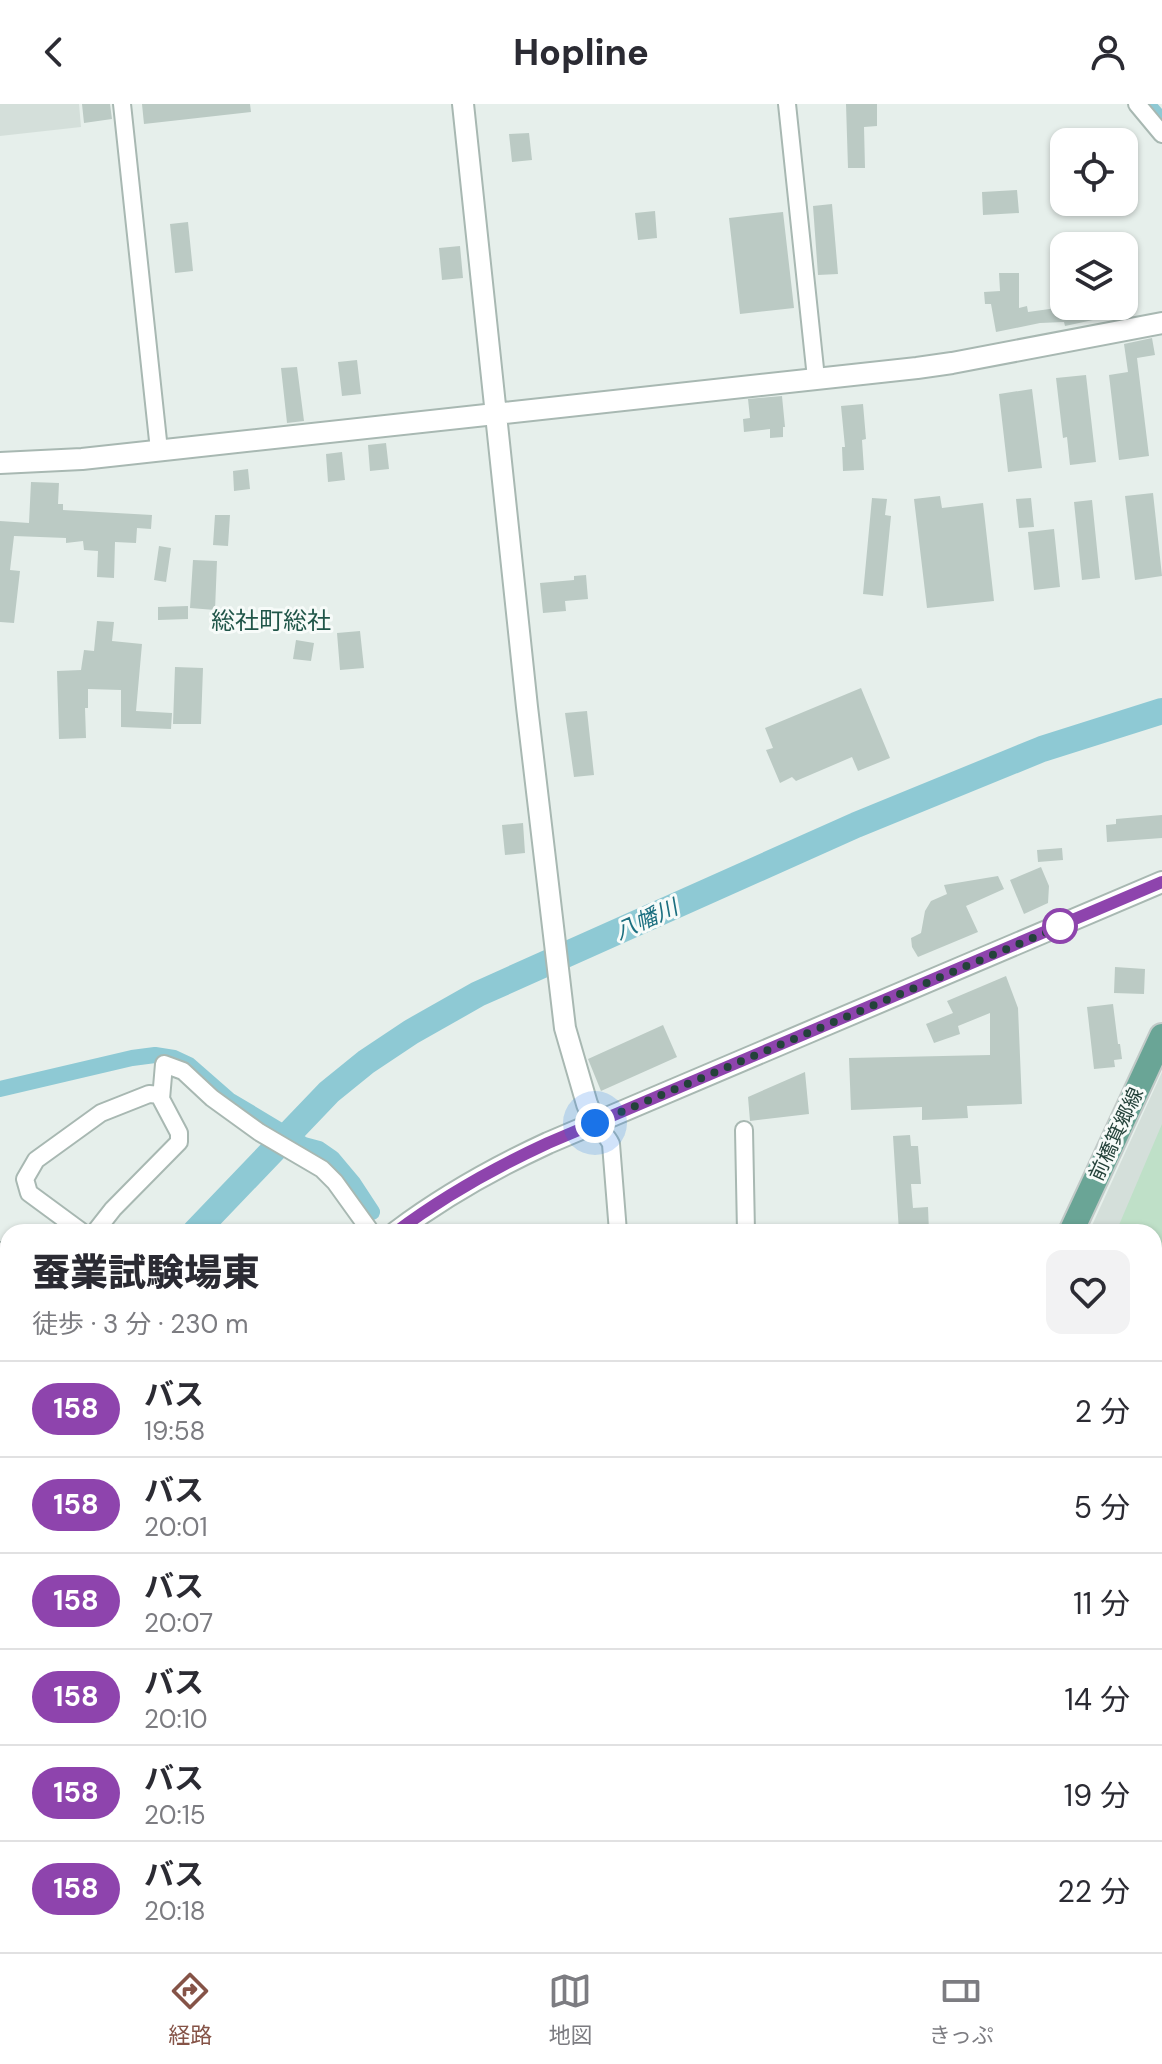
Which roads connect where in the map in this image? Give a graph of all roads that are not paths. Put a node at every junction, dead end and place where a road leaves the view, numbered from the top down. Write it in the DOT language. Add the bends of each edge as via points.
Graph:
graph roads {
  1 [pos="122,104"];
  2 [pos="463,104"];
  3 [pos="787,104"];
  4 [pos="1140,105"];
  5 [pos="1162,134"];
  6 [pos="1162,323"];
  7 [pos="816,378"];
  8 [pos="496,414"];
  9 [pos="159,450"];
  10 [pos="0,463"];
  11 [pos="1162,882"];
  12 [pos="1162,1036"];
  13 [pos="161,1095"];
  14 [pos="595,1123"];
  15 [pos="744,1130"];
  16 [pos="71,1224"];
  17 [pos="101,1224"];
  18 [pos="365,1224"];
  19 [pos="407,1224"];
  20 [pos="617,1224"];
  21 [pos="746,1224"];
  22 [pos="1075,1224"];
  1 -- 9 [label="street"];
  2 -- 8 [label="street"];
  3 -- 7 [label="street"];
  4 -- 5 [label="street"];
  6 -- 7 [label="street" via="952,363"];
  7 -- 8 [label="street"];
  8 -- 9 [label="street"];
  8 -- 14 [label="street" via="565,1028"];
  9 -- 10 [label="street"];
  11 -- 14 [label="street"];
  12 -- 22 [label="main road, 前橋箕郷線"];
  13 -- 16 [label="street" via="149,1094 101,1113 36,1160 25,1179 29,1193"];
  13 -- 17 [label="street" via="179,1133 177,1146"];
  13 -- 18 [label="street" via="164,1064 183,1071 259,1132 322,1169"];
  14 -- 19 [label="street" via="477,1178"];
  14 -- 20 [label="street" via="611,1144"];
  15 -- 21 [label="street"];
}
